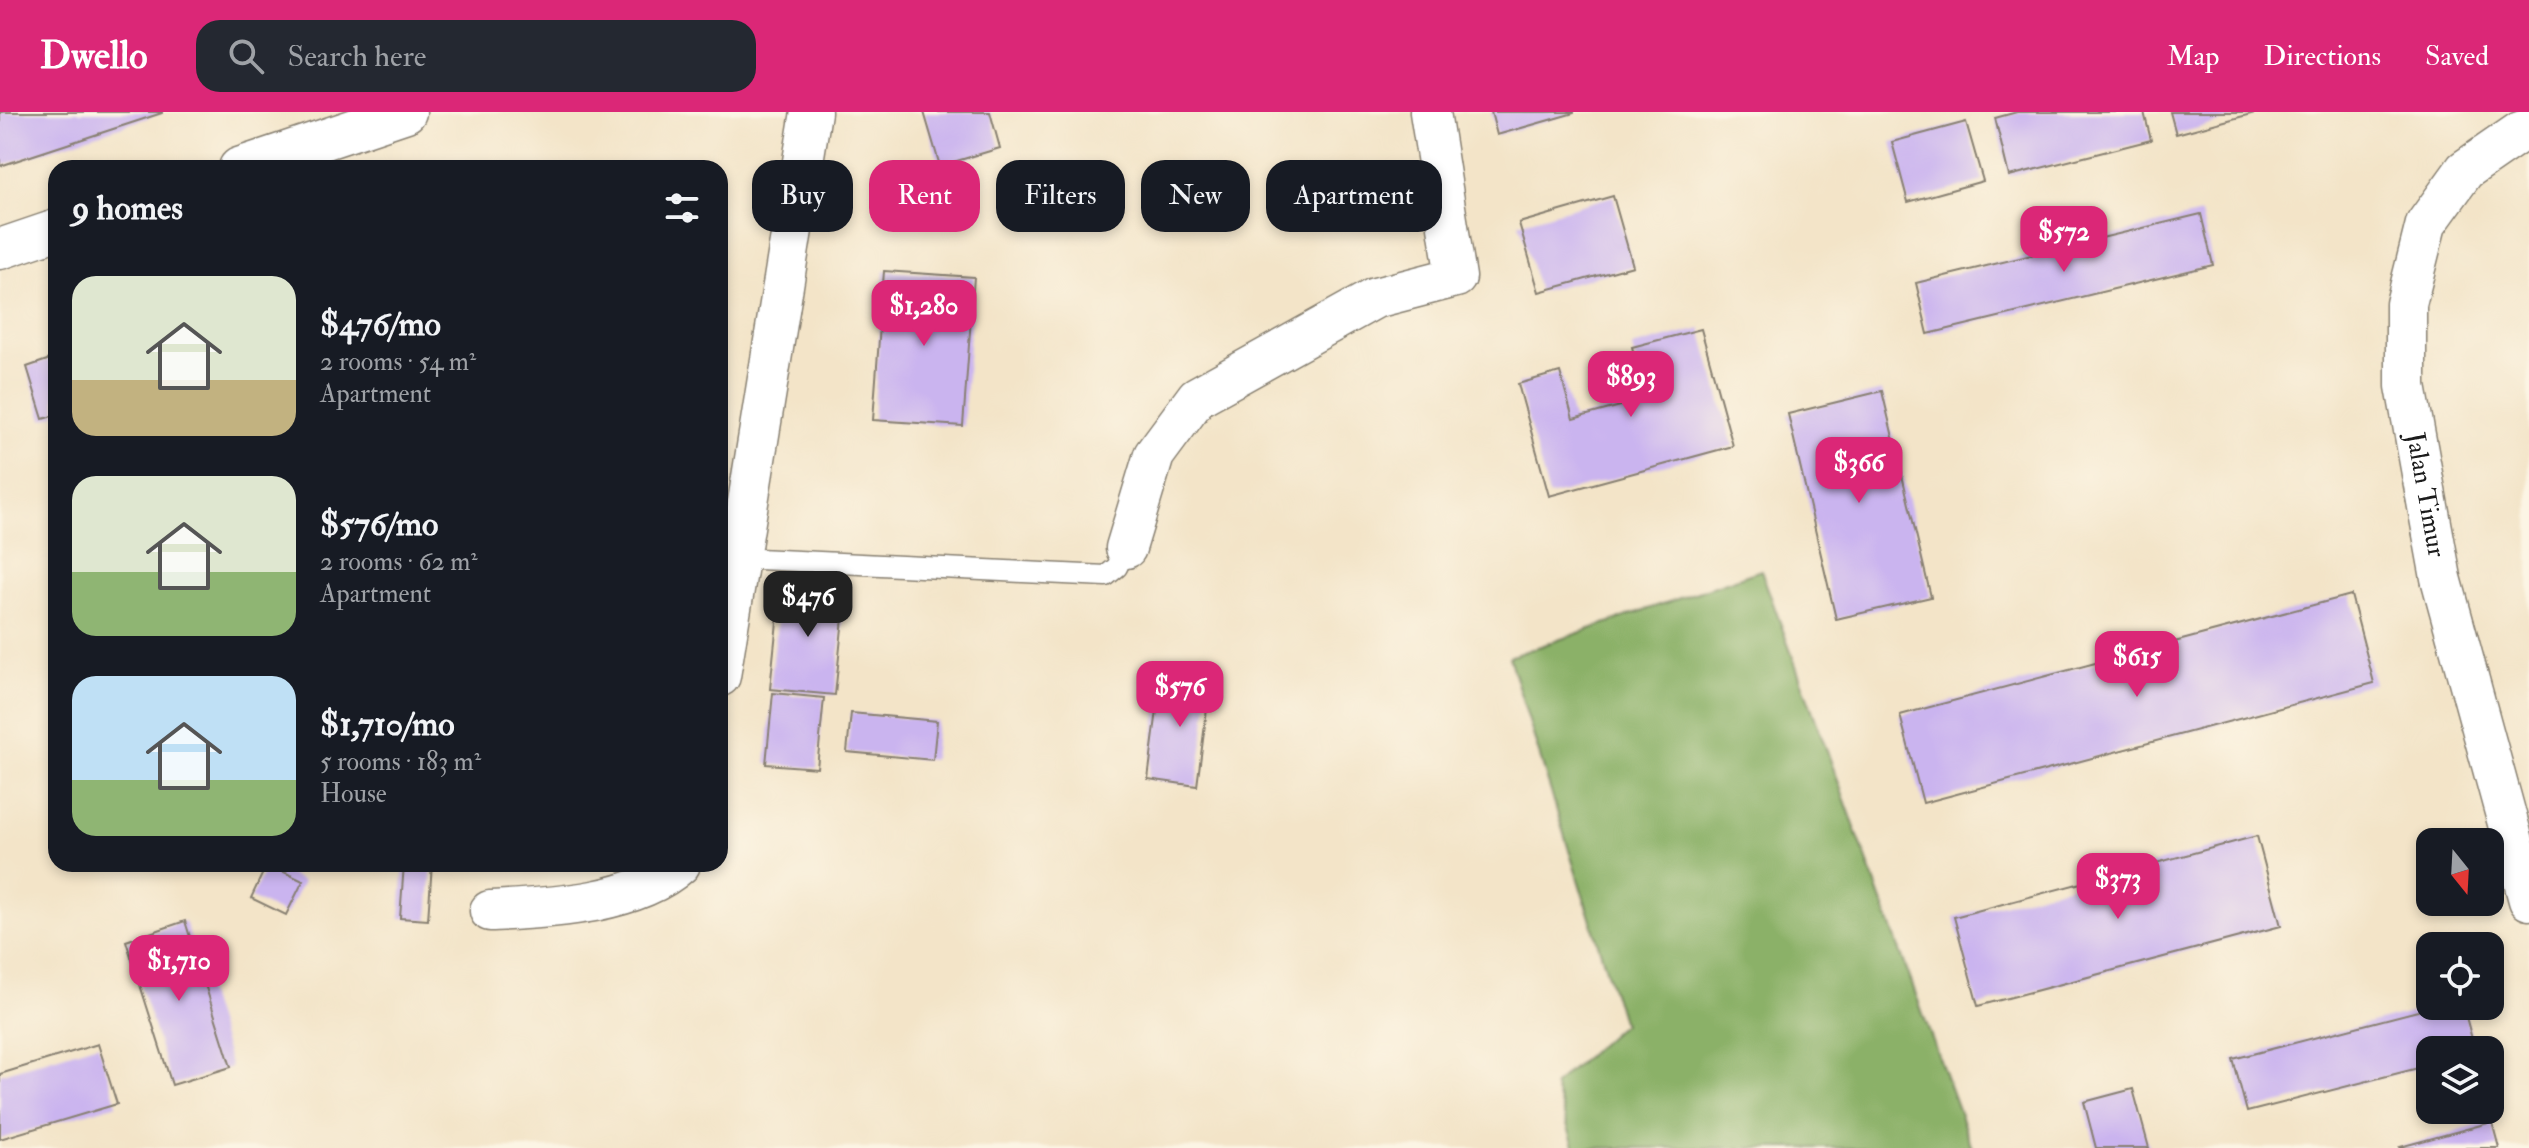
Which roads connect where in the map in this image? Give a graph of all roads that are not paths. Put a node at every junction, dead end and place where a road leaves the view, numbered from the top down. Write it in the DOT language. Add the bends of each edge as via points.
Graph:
graph roads {
  1 [pos="406,112"];
  2 [pos="811,112"];
  3 [pos="1430,112"];
  4 [pos="2529,129"];
  5 [pos="263,160"];
  6 [pos="48,233"];
  7 [pos="0,249"];
  8 [pos="1126,548"];
  9 [pos="738,558"];
  10 [pos="728,624"];
  11 [pos="669,872"];
  12 [pos="2529,900"];
  13 [pos="490,911"];
  1 -- 5 [label="street"];
  2 -- 9 [label="street"];
  3 -- 8 [label="street" via="1456,277 1375,298 1197,397 1154,455"];
  4 -- 12 [label="street, Jalan Timur" via="2465,170 2426,224 2406,304 2406,386 2441,578"];
  6 -- 7 [label="street"];
  8 -- 9 [label="lane" via="1106,576"];
  9 -- 10 [label="street"];
  11 -- 13 [label="street" via="632,891 584,904"];
}
